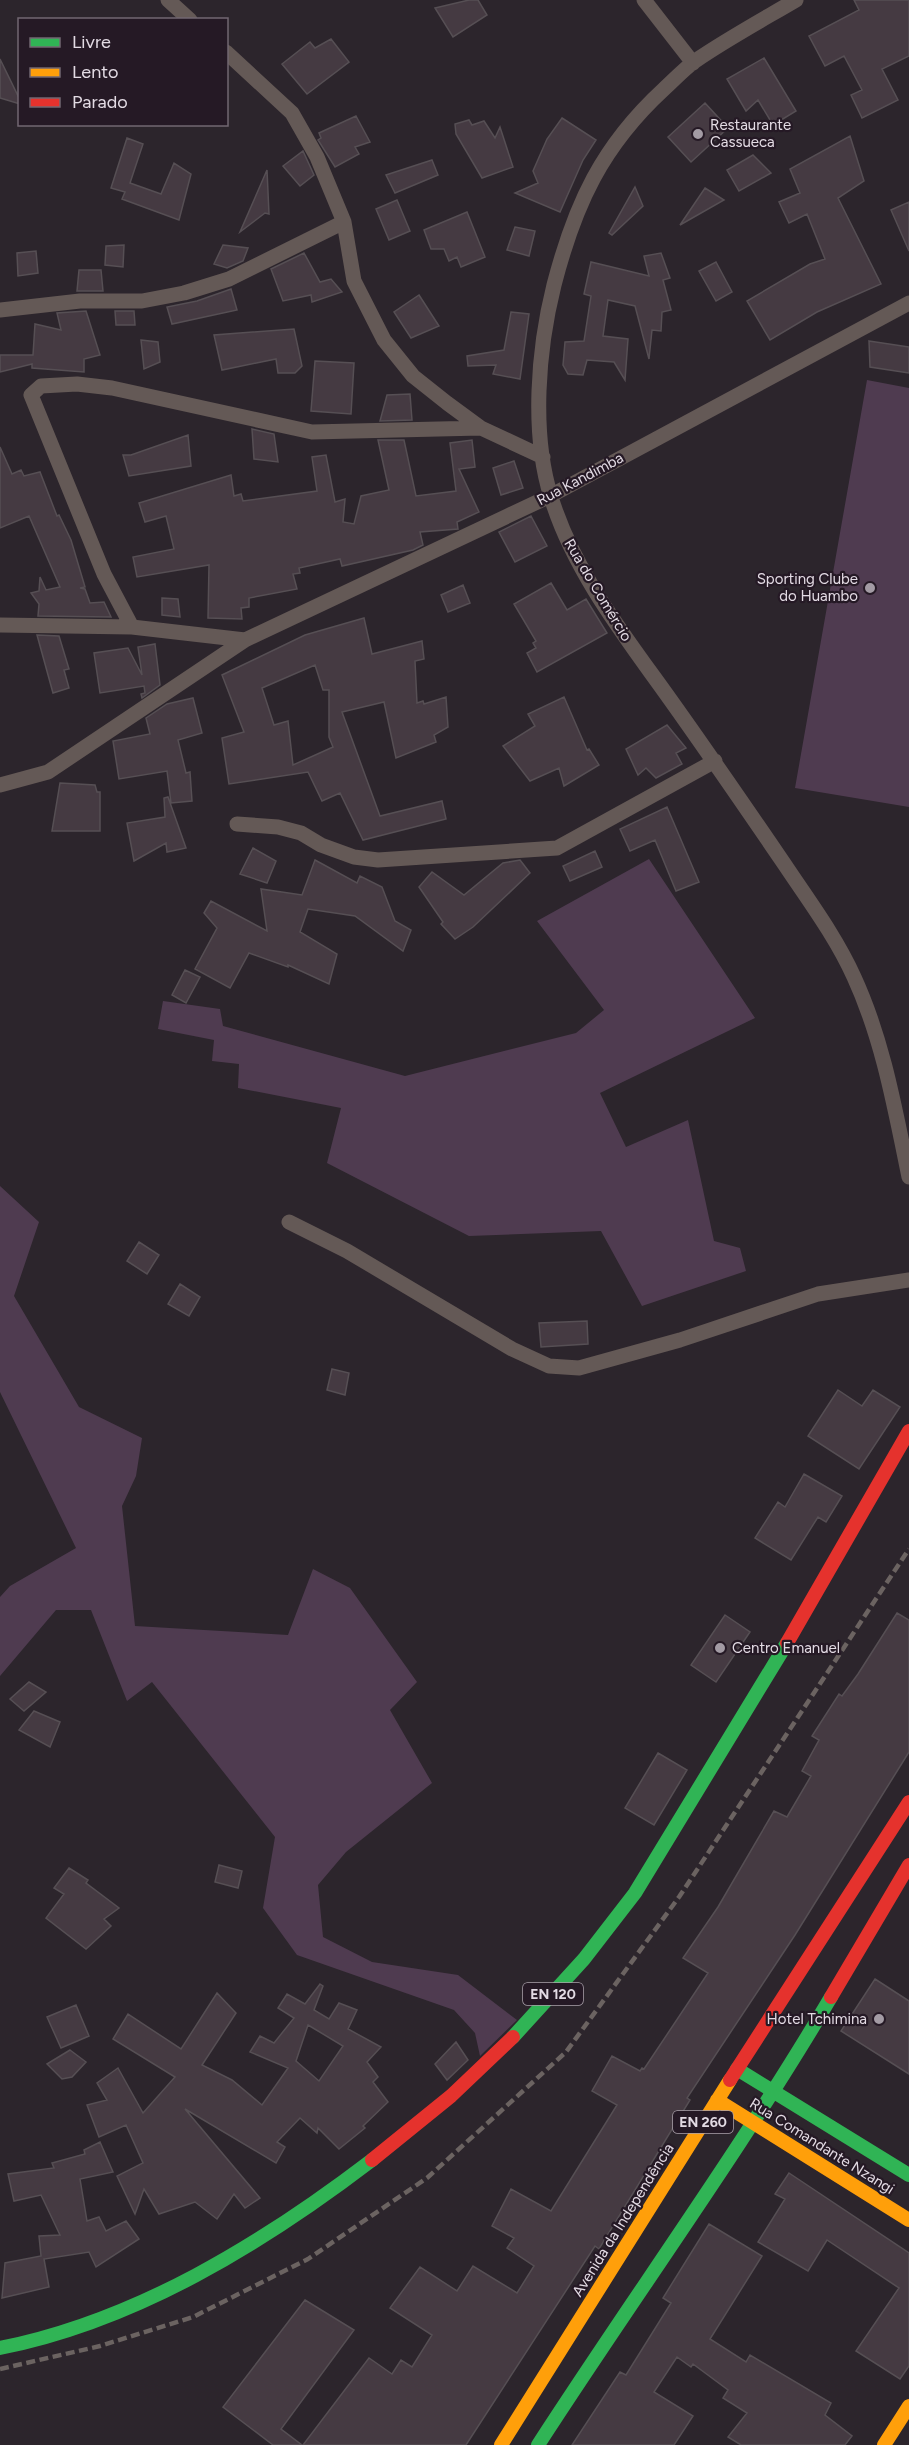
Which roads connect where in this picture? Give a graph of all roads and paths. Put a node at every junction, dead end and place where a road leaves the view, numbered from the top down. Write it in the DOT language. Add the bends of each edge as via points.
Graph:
graph roads {
  1 [pos="168,0"];
  2 [pos="644,0"];
  3 [pos="796,0"];
  4 [pos="188,18"];
  5 [pos="228,54"];
  6 [pos="693,63"];
  7 [pos="345,222"];
  8 [pos="909,303"];
  9 [pos="0,310"];
  10 [pos="481,428"];
  11 [pos="543,457"];
  12 [pos="550,496"];
  13 [pos="0,625"];
  14 [pos="132,627"];
  15 [pos="245,640"];
  16 [pos="715,761"];
  17 [pos="0,785"];
  18 [pos="237,824"];
  19 [pos="909,1177"];
  20 [pos="289,1222"];
  21 [pos="909,1280"];
  22 [pos="909,1431"];
  23 [pos="909,1802"];
  24 [pos="897,1847"];
  25 [pos="909,1865"];
  26 [pos="737,2069"];
  27 [pos="775,2092"];
  28 [pos="717,2100"];
  29 [pos="754,2123"];
  30 [pos="909,2175"];
  31 [pos="909,2220"];
  32 [pos="588,2337"];
  33 [pos="0,2349"];
  34 [pos="909,2406"];
  35 [pos="501,2445"];
  36 [pos="538,2445"];
  37 [pos="884,2445"];
  1 -- 4 [label="street"];
  2 -- 6 [label="street"];
  3 -- 6 [label="street, Rua do Comércio"];
  5 -- 7 [label="street" via="292,113 317,157"];
  6 -- 11 [label="street, Rua do Comércio" via="635,116 614,141 592,177 567,235 542,348 539,399"];
  7 -- 9 [label="street" via="229,279 184,293 142,301 80,301"];
  7 -- 10 [label="street" via="354,281 384,340 413,376"];
  8 -- 12 [label="street, Rua Kandimba"];
  10 -- 11 [label="street"];
  10 -- 14 [label="street" via="312,432 112,388 77,384 41,386 32,395 105,574"];
  11 -- 12 [label="street, Rua do Comércio"];
  12 -- 15 [label="street, Rua Kandimba"];
  12 -- 16 [label="street, Rua do Comércio" via="564,533 625,637"];
  13 -- 14 [label="street"];
  14 -- 15 [label="street"];
  15 -- 17 [label="street, Rua Kandimba" via="48,772"];
  16 -- 18 [label="street" via="557,848 378,860 354,857 278,827"];
  16 -- 19 [label="street, Rua do Comércio" via="816,912 853,975 879,1041"];
  20 -- 21 [label="street" via="347,1251 512,1349 549,1366 579,1368 680,1340 818,1294"];
  22 -- 33 [label="main road, EN 120" via="741,1721 638,1888 536,2015 424,2120 304,2211 133,2307 63,2334"];
  23 -- 24 [label="main road, Avenida da Independência / EN 260"];
  24 -- 26 [label="main road, Avenida da Independência / EN 260"];
  25 -- 27 [label="main road, Avenida da Independência / EN 260"];
  26 -- 27 [label="main road, Rua Comandante Nzangi"];
  26 -- 28 [label="main road, Avenida da Independência / EN 260"];
  27 -- 29 [label="main road, Avenida da Independência / EN 260"];
  27 -- 30 [label="main road, Rua Comandante Nzangi"];
  28 -- 29 [label="main road, Rua Comandante Nzangi"];
  28 -- 32 [label="main road, Avenida da Independência / EN 260"];
  29 -- 31 [label="main road, Rua Comandante Nzangi"];
  29 -- 32 [label="main road, Avenida da Independência / EN 260"];
  32 -- 35 [label="main road, Avenida da Independência / EN 260"];
  32 -- 36 [label="main road, Avenida da Independência / EN 260"];
  34 -- 37 [label="main road"];
}
